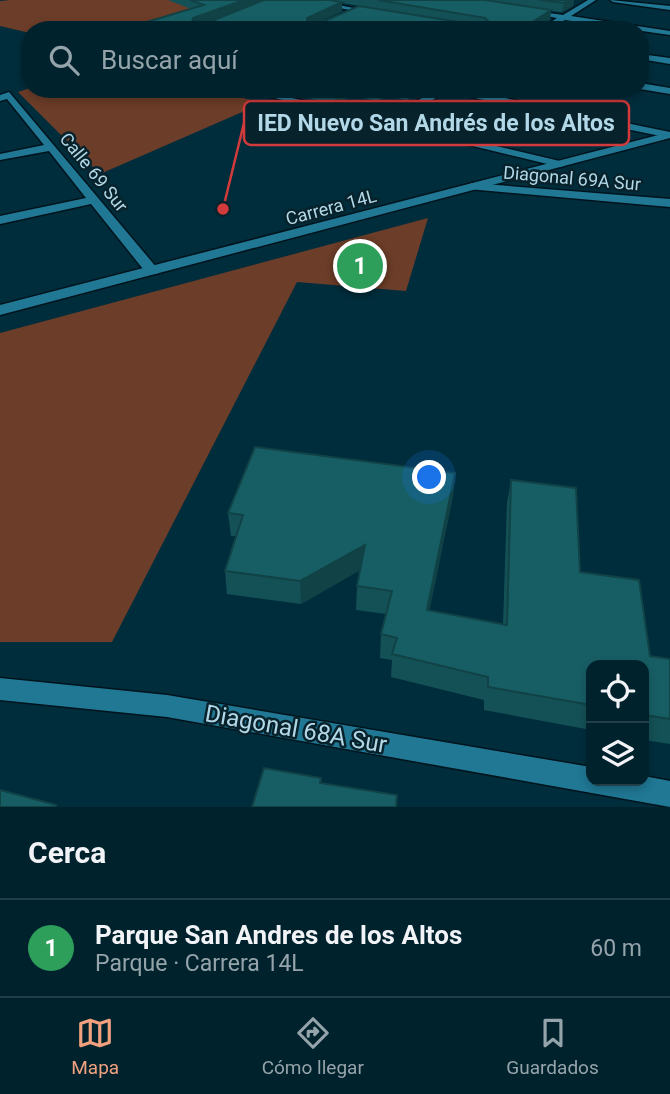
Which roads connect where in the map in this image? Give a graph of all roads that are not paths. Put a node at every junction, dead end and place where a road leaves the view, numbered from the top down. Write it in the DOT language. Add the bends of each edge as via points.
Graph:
graph roads {
  1 [pos="300,0"];
  2 [pos="593,0"];
  3 [pos="613,0"];
  4 [pos="670,8"];
  5 [pos="359,10"];
  6 [pos="513,10"];
  7 [pos="385,14"];
  8 [pos="347,15"];
  9 [pos="564,17"];
  10 [pos="558,21"];
  11 [pos="590,21"];
  12 [pos="649,30"];
  13 [pos="670,33"];
  14 [pos="649,58"];
  15 [pos="670,61"];
  16 [pos="649,88"];
  17 [pos="670,91"];
  18 [pos="4,97"];
  19 [pos="277,98"];
  20 [pos="289,98"];
  21 [pos="430,98"];
  22 [pos="491,98"];
  23 [pos="496,99"];
  24 [pos="285,100"];
  25 [pos="387,123"];
  26 [pos="670,135"];
  27 [pos="51,147"];
  28 [pos="0,157"];
  29 [pos="560,164"];
  30 [pos="472,187"];
  31 [pos="94,200"];
  32 [pos="670,203"];
  33 [pos="0,220"];
  34 [pos="152,271"];
  35 [pos="0,310"];
  36 [pos="0,689"];
  37 [pos="586,779"];
  38 [pos="626,786"];
  39 [pos="670,794"];
  1 -- 5 [label="street"];
  2 -- 9 [label="street"];
  3 -- 4 [label="street"];
  5 -- 7 [label="street"];
  5 -- 8 [label="street"];
  6 -- 9 [label="street"];
  9 -- 10 [label="street"];
  9 -- 11 [label="street"];
  12 -- 13 [label="street"];
  14 -- 15 [label="street"];
  16 -- 17 [label="street"];
  18 -- 27 [label="street, Calle 69 Sur"];
  19 -- 24 [label="street"];
  20 -- 24 [label="street"];
  21 -- 25 [label="street"];
  22 -- 23 [label="street"];
  23 -- 26 [label="street"];
  24 -- 25 [label="street"];
  25 -- 29 [label="street"];
  26 -- 29 [label="street, Carrera 14L"];
  27 -- 28 [label="street"];
  27 -- 31 [label="street, Calle 69 Sur"];
  29 -- 30 [label="street, Carrera 14L"];
  30 -- 32 [label="street, Diagonal 69A Sur"];
  30 -- 34 [label="street, Carrera 14L"];
  31 -- 33 [label="street"];
  31 -- 34 [label="street, Calle 69 Sur"];
  34 -- 35 [label="street, Carrera 14L"];
  36 -- 37 [label="street, Diagonal 68A Sur" via="167,706"];
  38 -- 39 [label="street, Diagonal 68A Sur"];
}
